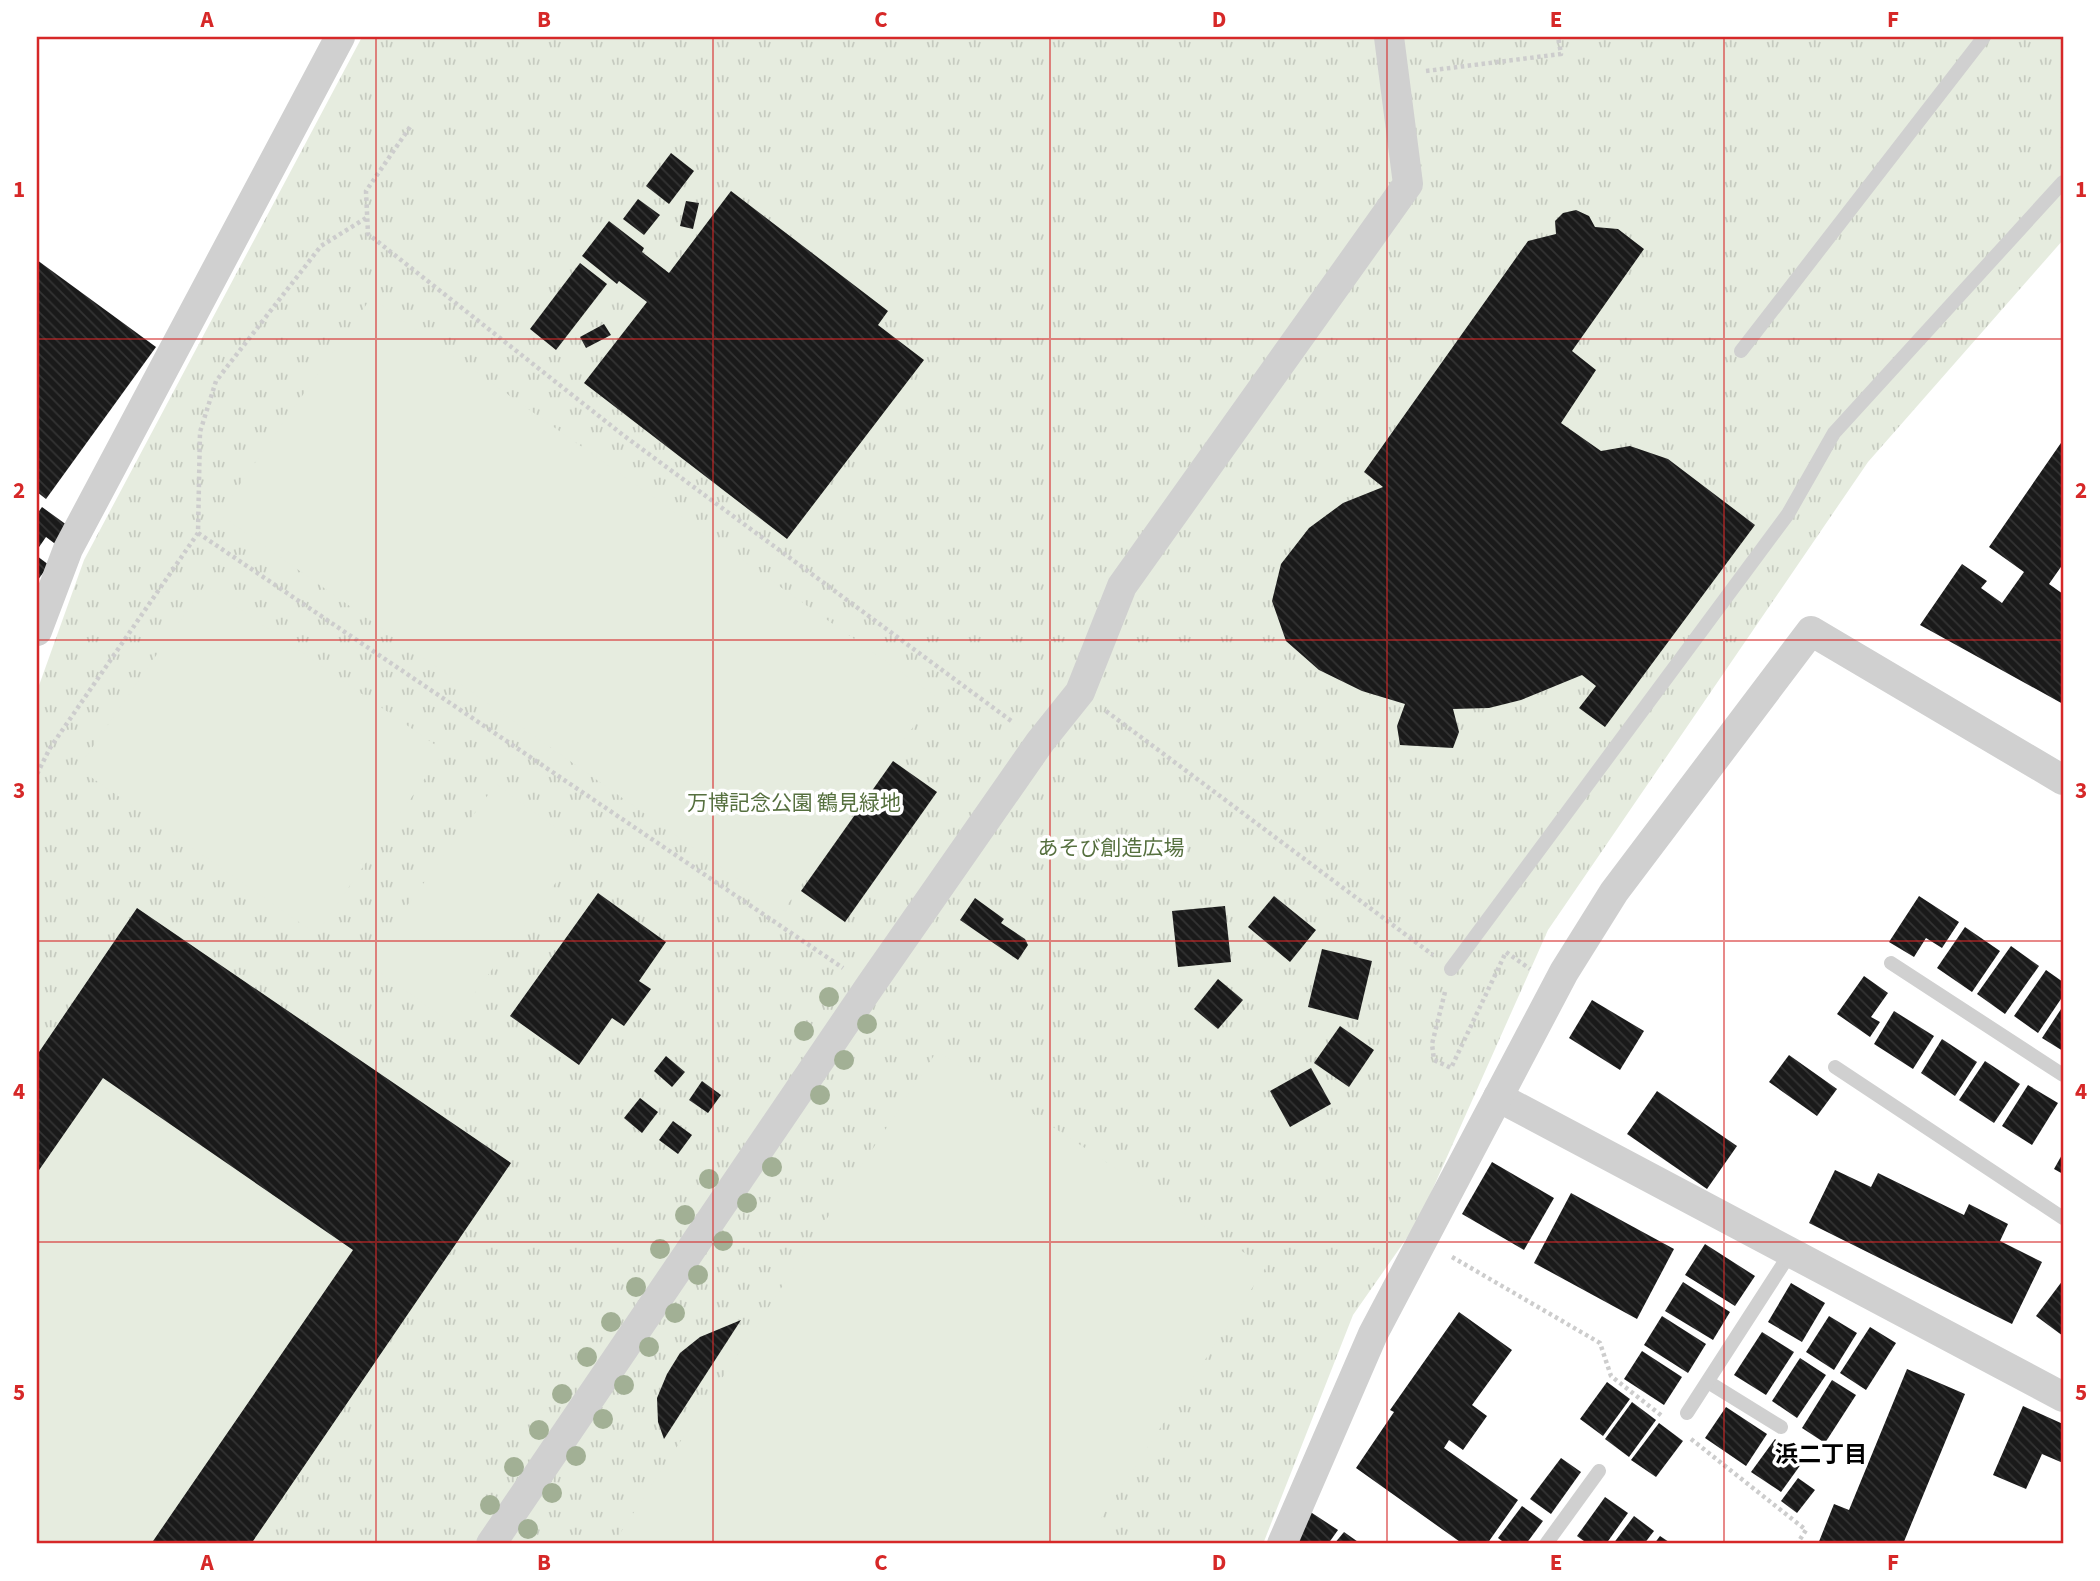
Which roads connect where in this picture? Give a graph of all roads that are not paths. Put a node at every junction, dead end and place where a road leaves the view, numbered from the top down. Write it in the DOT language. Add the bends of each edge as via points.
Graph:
graph roads {
  1 [pos="340,37"];
  2 [pos="1389,37"];
  3 [pos="1984,37"];
  4 [pos="2063,182"];
  5 [pos="1741,351"];
  6 [pos="37,631"];
  7 [pos="2063,780"];
  8 [pos="1891,963"];
  9 [pos="1451,968"];
  10 [pos="1835,1067"];
  11 [pos="2063,1075"];
  12 [pos="1498,1097"];
  13 [pos="2063,1219"];
  14 [pos="1791,1252"];
  15 [pos="1708,1382"];
  16 [pos="2063,1396"];
  17 [pos="1687,1413"];
  18 [pos="1781,1427"];
  19 [pos="1599,1471"];
  20 [pos="491,1544"];
  21 [pos="1282,1544"];
  22 [pos="1546,1544"];
  1 -- 6 [label="street" via="68,549"];
  2 -- 20 [label="street" via="1408,184 1122,586 1080,692 870,986"];
  3 -- 5 [label="lane"];
  4 -- 9 [label="lane" via="1834,433 1788,514"];
  7 -- 12 [label="street" via="1811,631 1614,892 1564,972"];
  8 -- 11 [label="lane"];
  10 -- 13 [label="lane"];
  12 -- 14 [label="street"];
  12 -- 21 [label="street" via="1373,1334"];
  14 -- 15 [label="lane"];
  14 -- 16 [label="street"];
  15 -- 17 [label="lane"];
  15 -- 18 [label="lane"];
  19 -- 22 [label="lane"];
}
